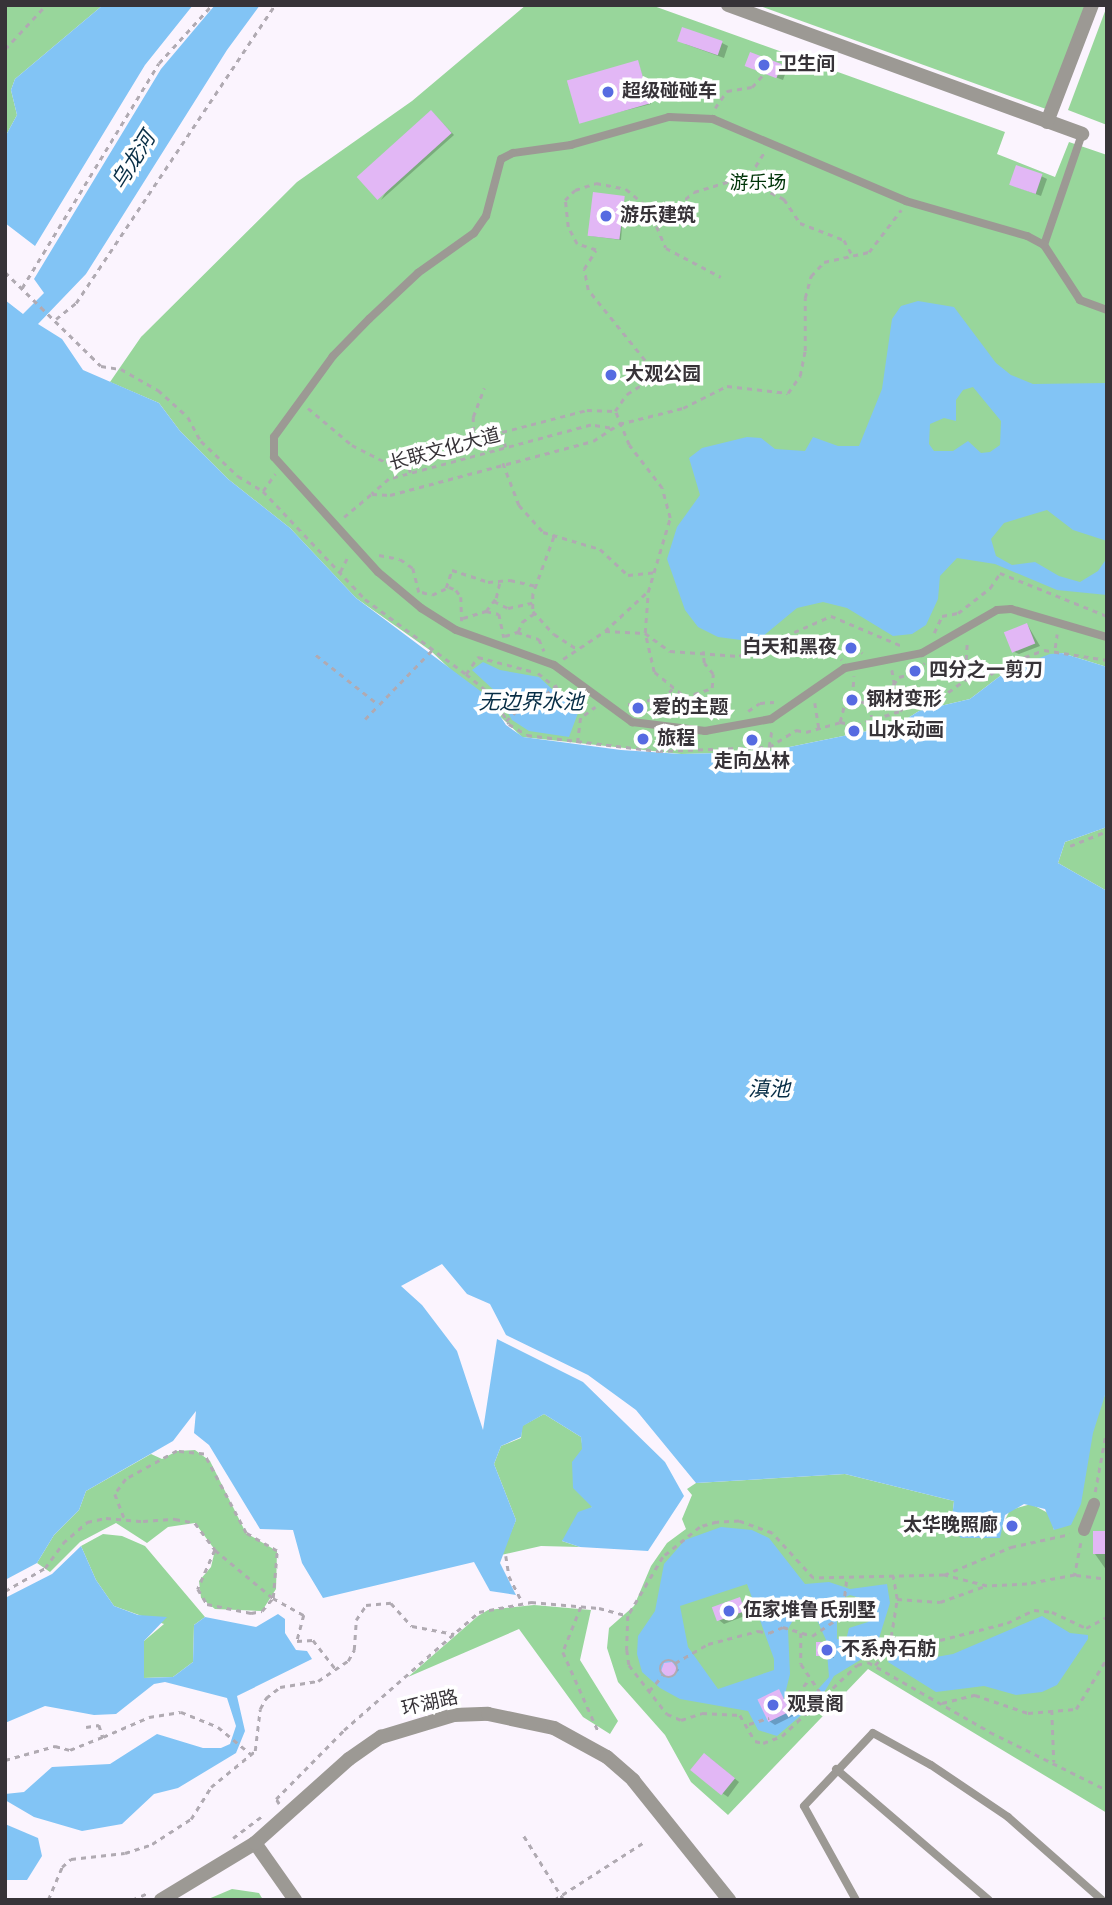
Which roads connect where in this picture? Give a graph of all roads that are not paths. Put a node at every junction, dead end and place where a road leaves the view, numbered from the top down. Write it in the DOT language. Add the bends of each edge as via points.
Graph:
graph roads {
  1 [pos="728,5"];
  2 [pos="1092,5"];
  3 [pos="1047,122"];
  4 [pos="1082,134"];
  5 [pos="1044,245"];
  6 [pos="1107,310"];
  7 [pos="1107,637"];
  8 [pos="1094,1504"];
  9 [pos="1084,1531"];
  10 [pos="836,1769"];
  11 [pos="255,1843"];
  12 [pos="161,1900"];
  13 [pos="295,1900"];
  14 [pos="729,1900"];
  15 [pos="856,1900"];
  16 [pos="989,1900"];
  17 [pos="1102,1900"];
  1 -- 3 [label="street"];
  2 -- 3 [label="street"];
  3 -- 4 [label="street"];
  4 -- 5 [label="lane"];
  5 -- 6 [label="lane" via="1080,300"];
  5 -- 7 [label="lane" via="906,201 713,119 668,117 571,145 513,153 501,159 486,216 474,233 418,272 333,356 274,437 274,457 365,559 416,604 456,630 554,665 632,722 664,729 698,731 771,719 849,668 922,653 981,615 1011,609"];
  8 -- 9 [label="street"];
  10 -- 15 [label="lane" via="804,1805"];
  10 -- 16 [label="lane"];
  10 -- 17 [label="lane" via="873,1733 879,1733 1007,1817"];
  11 -- 12 [label="street, 环湖路"];
  11 -- 13 [label="street"];
  11 -- 14 [label="street, 环湖路" via="349,1759 381,1737 454,1715 488,1714 554,1728 607,1757 634,1780"];
}
